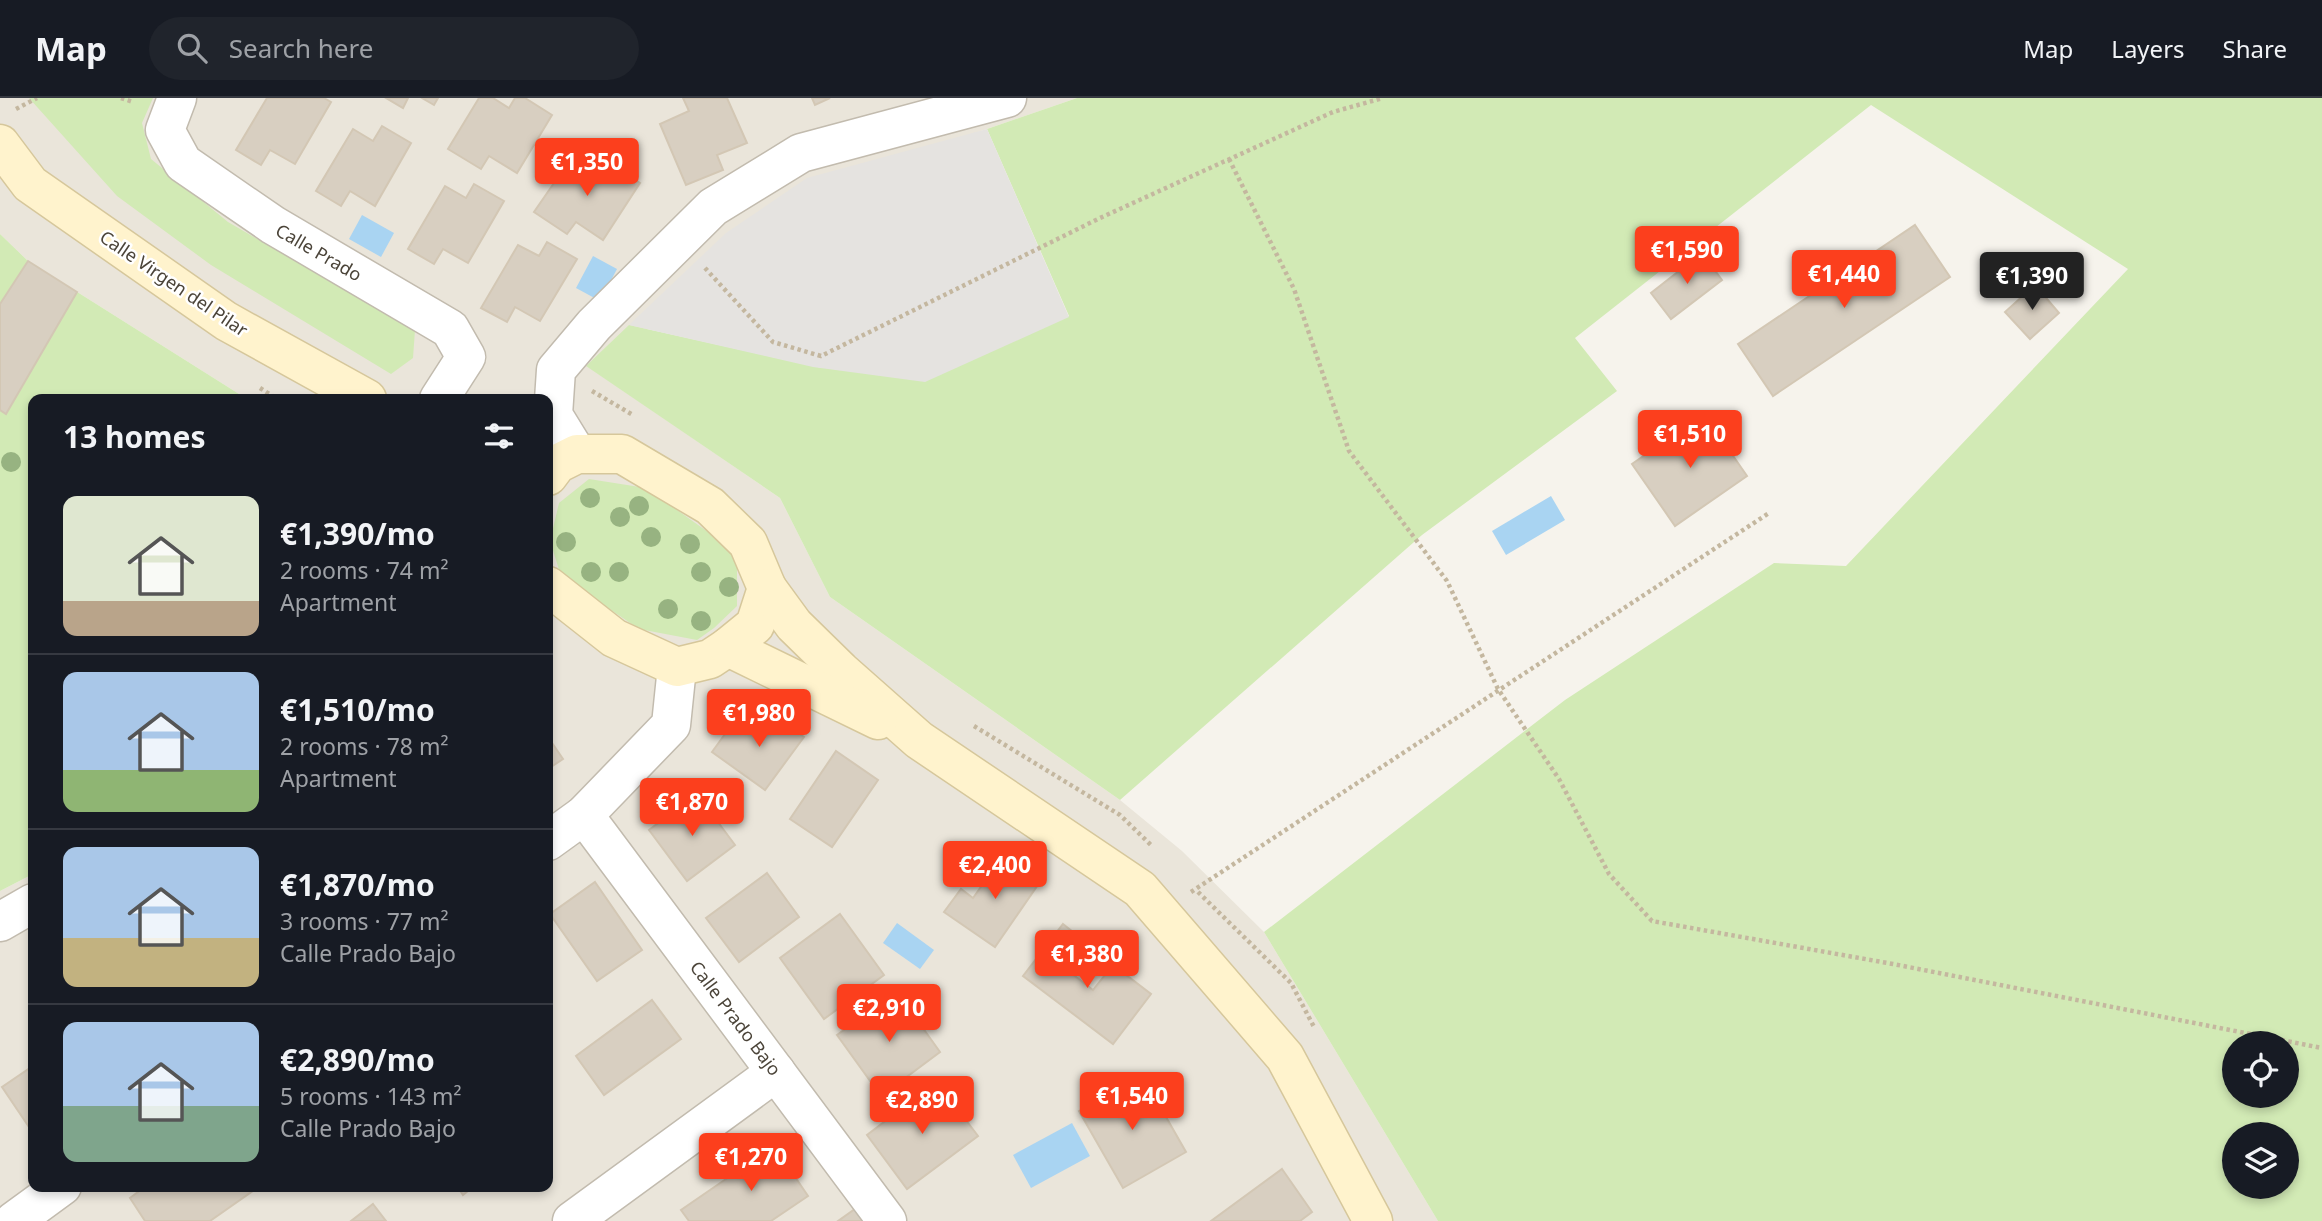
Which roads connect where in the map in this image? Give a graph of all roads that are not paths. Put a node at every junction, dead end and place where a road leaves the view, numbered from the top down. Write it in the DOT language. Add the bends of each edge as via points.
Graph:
graph roads {
  1 [pos="177,98"];
  2 [pos="1007,98"];
  3 [pos="0,144"];
  4 [pos="358,394"];
  5 [pos="442,394"];
  6 [pos="557,464"];
  7 [pos="767,588"];
  8 [pos="553,593"];
  9 [pos="728,647"];
  10 [pos="677,667"];
  11 [pos="919,740"];
  12 [pos="584,815"];
  13 [pos="553,837"];
  14 [pos="28,906"];
  15 [pos="0,922"];
  16 [pos="776,1072"];
  17 [pos="54,1192"];
  18 [pos="14,1221"];
  19 [pos="572,1221"];
  20 [pos="887,1221"];
  21 [pos="1373,1221"];
  1 -- 5 [label="street, Calle Prado" via="165,130 183,163 273,225 450,329 466,357"];
  2 -- 6 [label="street" via="801,153 713,207 556,370"];
  3 -- 4 [label="main road, Calle Virgen del Pilar" via="30,184 226,321"];
  6 -- 7 [label="main road" via="622,454 710,506 748,543"];
  7 -- 9 [label="main road" via="755,625"];
  7 -- 11 [label="main road" via="794,625"];
  8 -- 10 [label="main road" via="614,638"];
  9 -- 10 [label="main road" via="710,659"];
  9 -- 11 [label="main road"];
  10 -- 12 [label="street" via="671,725"];
  11 -- 21 [label="main road" via="1140,889 1285,1057"];
  12 -- 13 [label="street"];
  12 -- 16 [label="street, Calle Prado Bajo"];
  14 -- 15 [label="street"];
  16 -- 19 [label="street"];
  16 -- 20 [label="street, Calle Prado Bajo"];
  17 -- 18 [label="street"];
}
